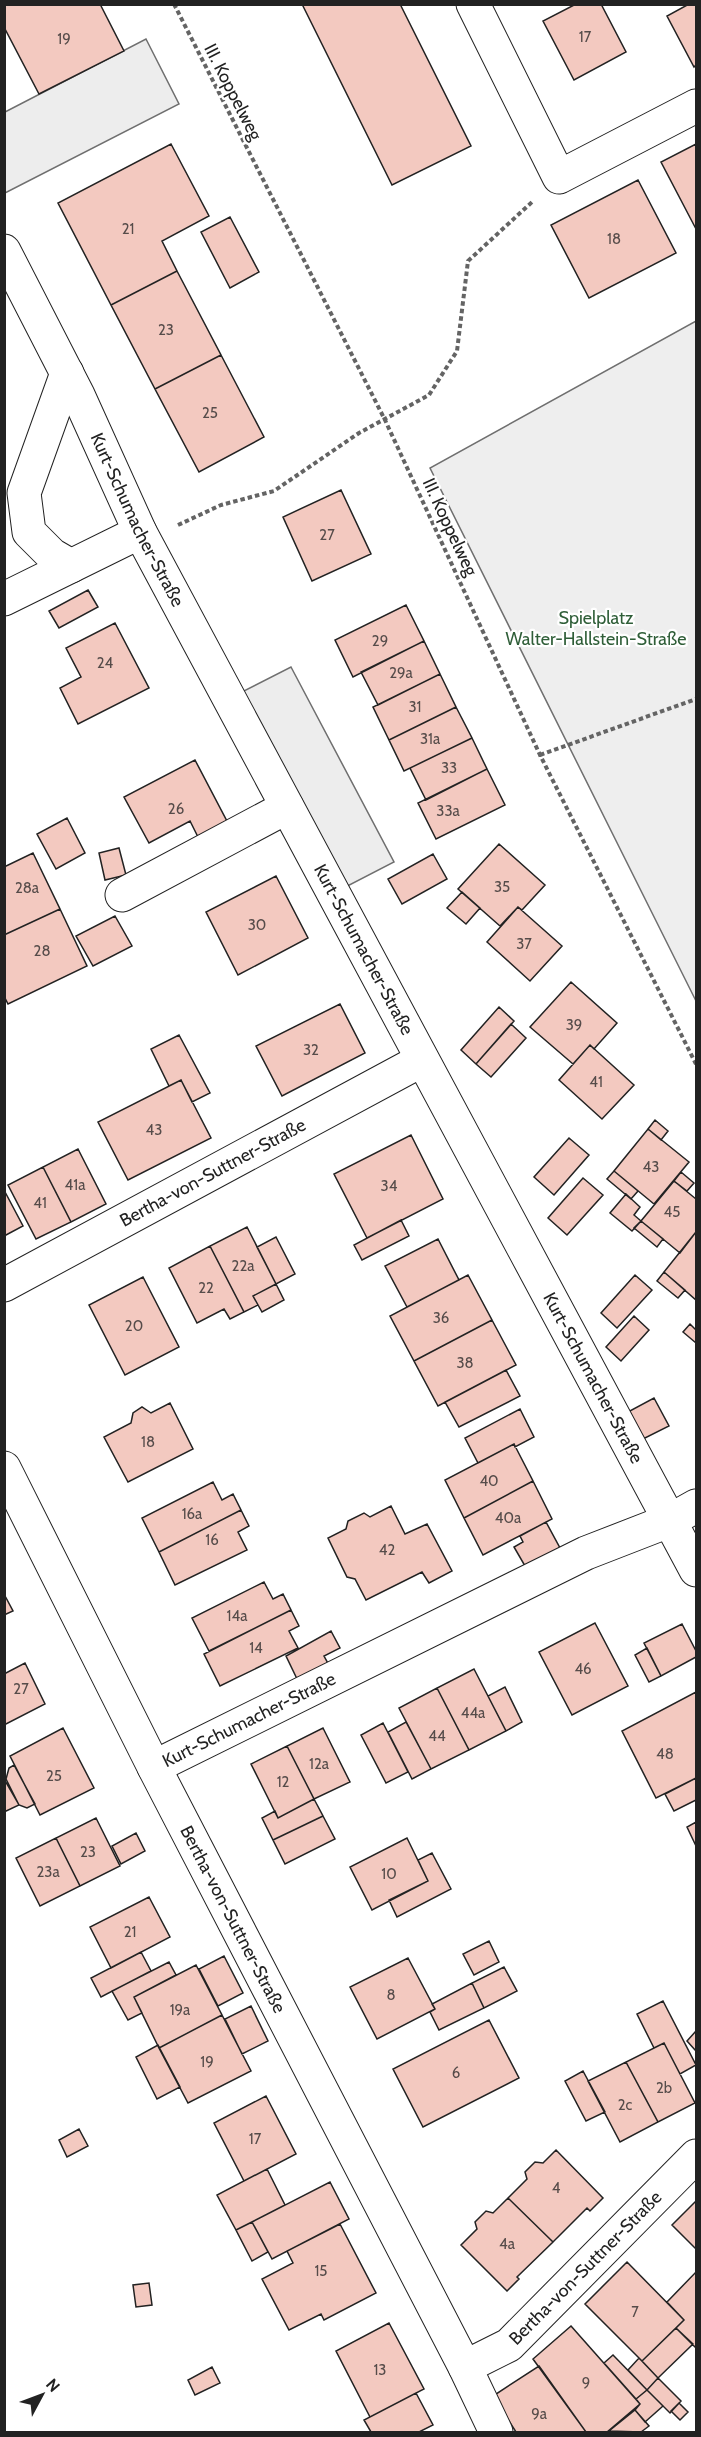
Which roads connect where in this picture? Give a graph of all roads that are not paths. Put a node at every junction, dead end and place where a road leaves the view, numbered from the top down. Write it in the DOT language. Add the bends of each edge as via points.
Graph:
graph roads {
  1 [pos="473,4"];
  2 [pos="696,106"];
  3 [pos="4,251"];
  4 [pos="66,373"];
  5 [pos="142,537"];
  6 [pos="71,566"];
  7 [pos="4,599"];
  8 [pos="287,807"];
  9 [pos="122,895"];
  10 [pos="422,1060"];
  11 [pos="4,1285"];
  12 [pos="4,1468"];
  13 [pos="684,1513"];
  14 [pos="696,1570"];
  15 [pos="154,1767"];
  16 [pos="696,2156"];
  17 [pos="465,2367"];
  18 [pos="496,2433"];
  1 -- 2 [label="street" via="559,177"];
  3 -- 4 [label="street, Kurt-Schumacher-Straße"];
  4 -- 5 [label="street, Kurt-Schumacher-Straße"];
  4 -- 6 [label="street" via="24,493 29,532 52,555"];
  5 -- 6 [label="street"];
  5 -- 8 [label="street, Kurt-Schumacher-Straße"];
  6 -- 7 [label="street"];
  8 -- 9 [label="street"];
  8 -- 10 [label="street, Kurt-Schumacher-Straße"];
  10 -- 11 [label="street, Bertha-von-Suttner-Straße"];
  10 -- 13 [label="street, Kurt-Schumacher-Straße"];
  12 -- 15 [label="street, Bertha-von-Suttner-Straße"];
  13 -- 14 [label="street, Kurt-Schumacher-Straße"];
  13 -- 15 [label="street, Kurt-Schumacher-Straße" via="586,1553"];
  15 -- 17 [label="street, Bertha-von-Suttner-Straße"];
  16 -- 17 [label="street, Bertha-von-Suttner-Straße" via="509,2345"];
  17 -- 18 [label="street, Bertha-von-Suttner-Straße"];
}
